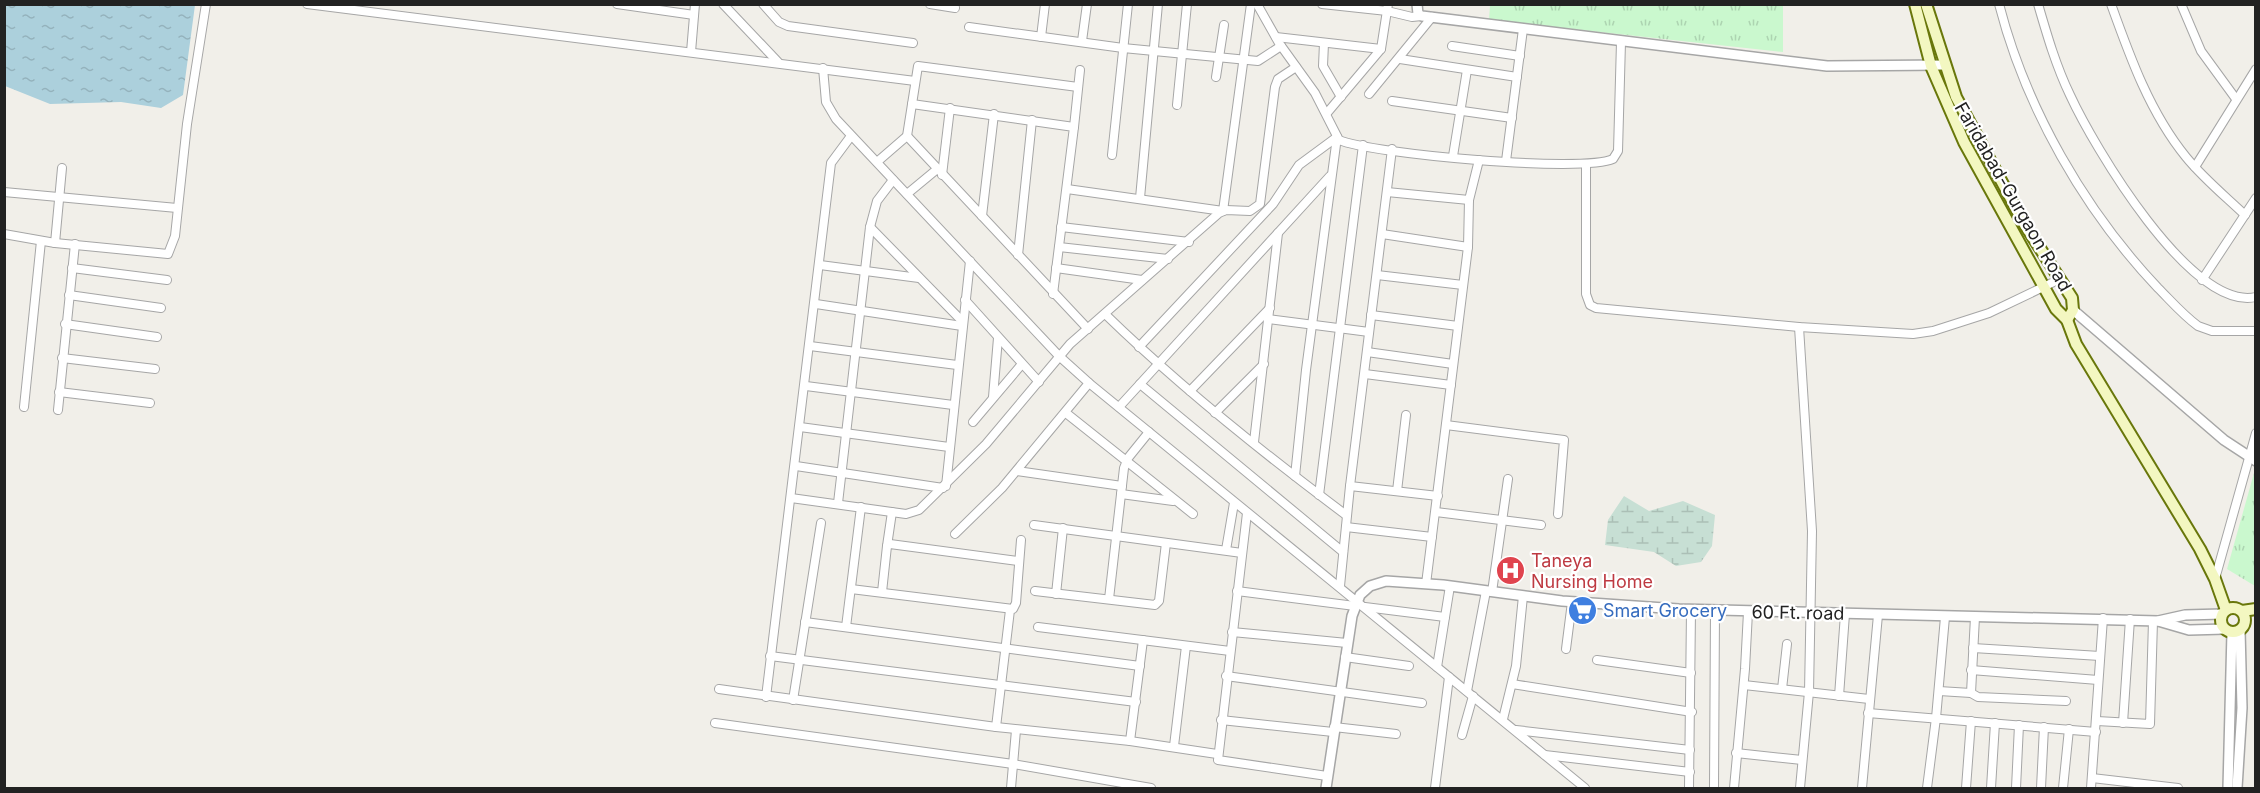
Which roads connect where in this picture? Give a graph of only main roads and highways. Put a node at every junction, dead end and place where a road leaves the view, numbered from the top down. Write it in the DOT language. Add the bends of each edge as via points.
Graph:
graph roads {
  1 [pos="1915,4"];
  2 [pos="1926,4"];
  3 [pos="2067,321"];
  4 [pos="2256,609"];
  5 [pos="2242,611"];
  6 [pos="2224,612"];
  7 [pos="2239,628"];
  1 -- 3 [label="main road, Faridabad-Gurgaon Road" via="1931,66 1964,142 2056,309"];
  2 -- 3 [label="main road, Faridabad-Gurgaon Road" via="1956,97 1987,157 2072,298 2073,310"];
  3 -- 6 [label="main road, Faridabad-Gurgaon Road" via="2076,344 2215,579"];
  4 -- 5 [label="main road"];
  5 -- 6 [label="main road" via="2234,607"];
  5 -- 7 [label="main road" via="2245,616"];
  6 -- 7 [label="main road, Faridabad-Gurgaon Road" via="2222,624"];
}
